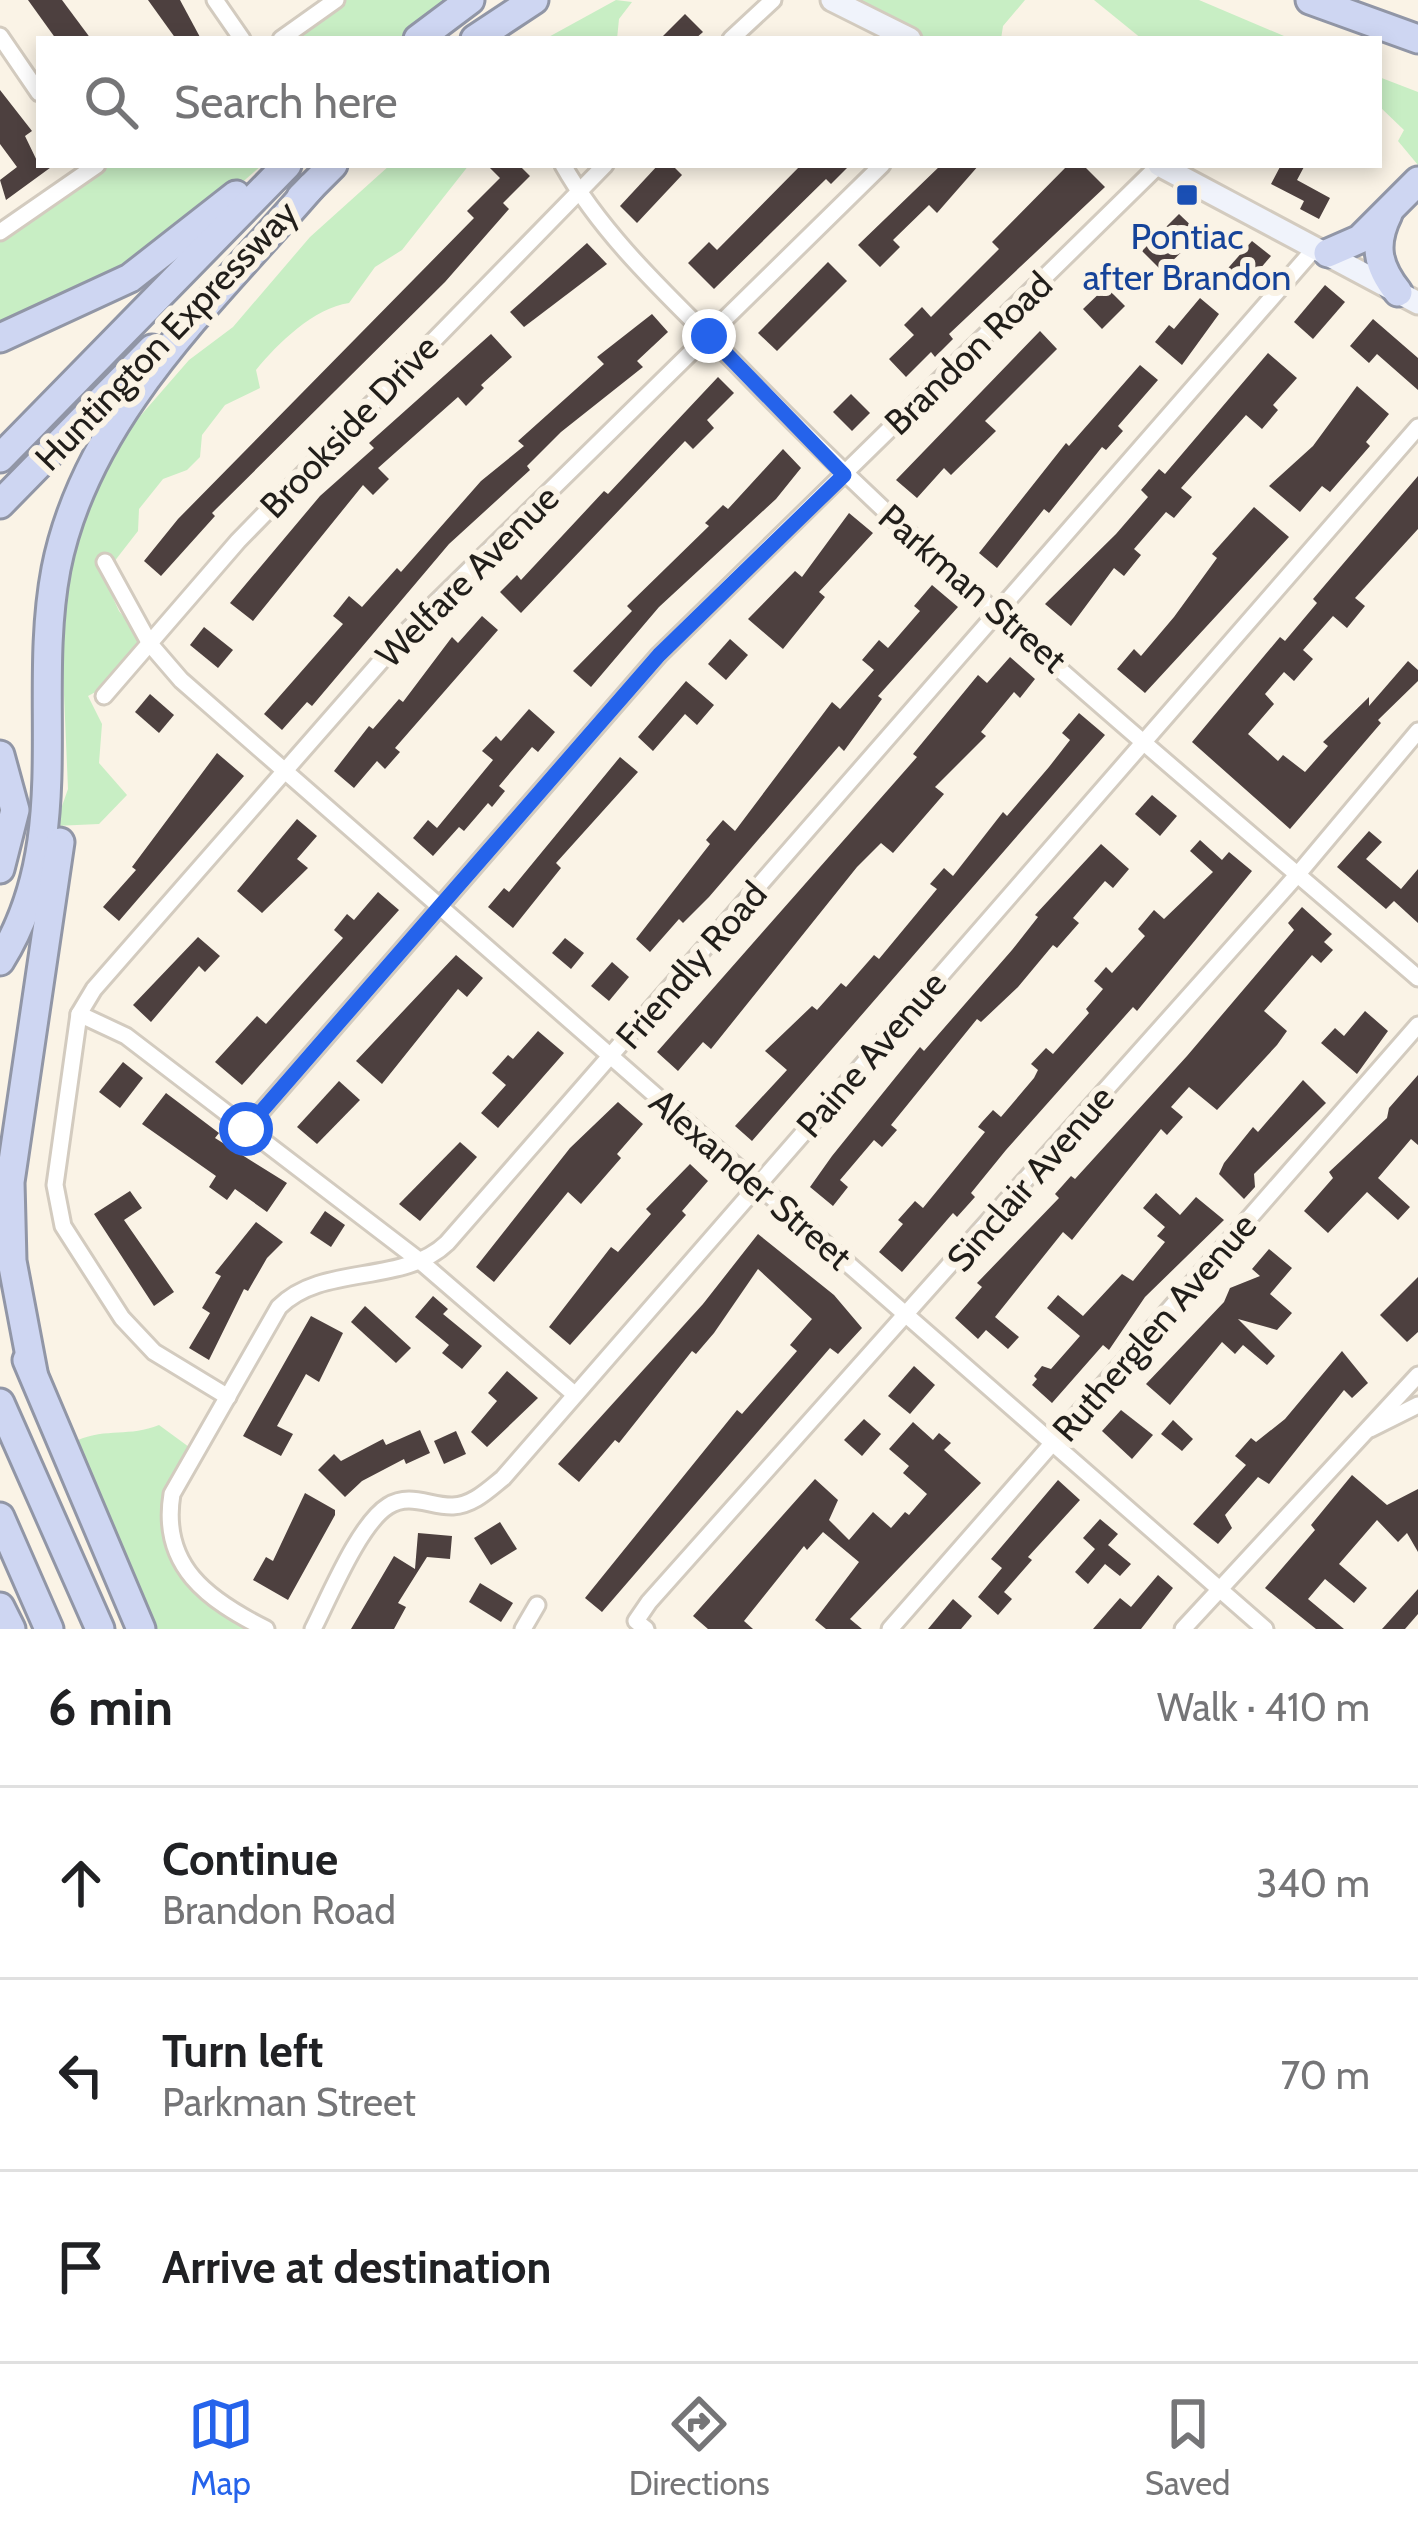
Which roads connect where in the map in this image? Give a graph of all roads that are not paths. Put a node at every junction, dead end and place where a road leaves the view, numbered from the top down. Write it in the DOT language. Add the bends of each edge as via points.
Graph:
graph roads {
  1 [pos="215,0"];
  2 [pos="336,0"];
  3 [pos="470,0"];
  4 [pos="534,0"];
  5 [pos="773,0"];
  6 [pos="832,0"];
  7 [pos="1310,0"];
  8 [pos="0,36"];
  9 [pos="240,36"];
  10 [pos="284,36"];
  11 [pos="422,36"];
  12 [pos="480,36"];
  13 [pos="734,36"];
  14 [pos="904,36"];
  15 [pos="1418,39"];
  16 [pos="36,89"];
  17 [pos="90,168"];
  18 [pos="268,168"];
  19 [pos="284,168"];
  20 [pos="330,168"];
  21 [pos="565,168"];
  22 [pos="602,168"];
  23 [pos="879,168"];
  24 [pos="1156,168"];
  25 [pos="1165,168"];
  26 [pos="1418,181"];
  27 [pos="311,187"];
  28 [pos="578,192"];
  29 [pos="1396,200"];
  30 [pos="0,232"];
  31 [pos="1322,250"];
  32 [pos="1408,298"];
  33 [pos="0,334"];
  34 [pos="709,336"];
  35 [pos="1418,428"];
  36 [pos="0,458"];
  37 [pos="844,475"];
  38 [pos="0,504"];
  39 [pos="105,562"];
  40 [pos="998,610"];
  41 [pos="49,624"];
  42 [pos="150,644"];
  43 [pos="104,696"];
  44 [pos="1418,731"];
  45 [pos="1148,741"];
  46 [pos="0,755"];
  47 [pos="285,771"];
  48 [pos="0,869"];
  49 [pos="1298,874"];
  50 [pos="438,905"];
  51 [pos="0,961"];
  52 [pos="1418,978"];
  53 [pos="80,1014"];
  54 [pos="1418,1024"];
  55 [pos="611,1057"];
  56 [pos="246,1129"];
  57 [pos="757,1184"];
  58 [pos="420,1262"];
  59 [pos="0,1308"];
  60 [pos="908,1316"];
  61 [pos="33,1372"];
  62 [pos="1418,1375"];
  63 [pos="573,1393"];
  64 [pos="228,1396"];
  65 [pos="0,1403"];
  66 [pos="1418,1406"];
  67 [pos="1357,1435"];
  68 [pos="1052,1443"];
  69 [pos="0,1517"];
  70 [pos="1220,1589"];
  71 [pos="537,1605"];
  72 [pos="0,1607"];
  73 [pos="641,1625"];
  74 [pos="11,1629"];
  75 [pos="49,1629"];
  76 [pos="100,1629"];
  77 [pos="142,1629"];
  78 [pos="266,1629"];
  79 [pos="313,1629"];
  80 [pos="523,1629"];
  81 [pos="890,1629"];
  82 [pos="1183,1629"];
  83 [pos="1265,1629"];
  1 -- 9 [label="street"];
  2 -- 10 [label="street"];
  3 -- 11 [label="highway"];
  4 -- 12 [label="highway"];
  5 -- 13 [label="street"];
  6 -- 14 [label="main road"];
  7 -- 15 [label="highway"];
  8 -- 16 [label="street"];
  17 -- 30 [label="street"];
  18 -- 33 [label="highway" via="130,278"];
  19 -- 36 [label="highway, Huntington Expressway"];
  20 -- 27 [label="highway, Huntington Expressway"];
  21 -- 28 [label="street, Parkman Street"];
  22 -- 28 [label="street, Brookside Drive"];
  23 -- 34 [label="street, Welfare Avenue"];
  24 -- 37 [label="street, Brandon Road"];
  25 -- 31 [label="main road"];
  26 -- 29 [label="highway"];
  27 -- 38 [label="highway, Huntington Expressway"];
  27 -- 41 [label="highway" via="159,363 100,449 62,545"];
  28 -- 34 [label="street, Parkman Street"];
  28 -- 42 [label="street, Brookside Drive" via="313,462"];
  29 -- 31 [label="highway" via="1351,246"];
  29 -- 32 [label="highway" via="1377,248 1382,269"];
  31 -- 32 [label="main road"];
  31 -- 40 [label="street, Friendly Road"];
  34 -- 37 [label="street, Parkman Street"];
  34 -- 47 [label="street, Welfare Avenue" via="409,629"];
  35 -- 45 [label="street, Paine Avenue"];
  37 -- 40 [label="street, Parkman Street"];
  37 -- 50 [label="street, Brandon Road" via="659,655"];
  39 -- 42 [label="street, Alexander Street"];
  40 -- 45 [label="street, Parkman Street"];
  40 -- 55 [label="street, Friendly Road"];
  41 -- 51 [label="highway" via="44,841 24,914"];
  41 -- 61 [label="highway" via="61,831 8,1208"];
  42 -- 43 [label="street, Brookside Drive"];
  42 -- 47 [label="street, Alexander Street"];
  44 -- 49 [label="street, Sinclair Avenue"];
  45 -- 49 [label="street, Parkman Street"];
  45 -- 57 [label="street, Paine Avenue"];
  46 -- 48 [label="highway" via="15,810"];
  47 -- 50 [label="street, Alexander Street"];
  47 -- 53 [label="street, Welfare Avenue" via="94,988"];
  49 -- 52 [label="street, Parkman Street"];
  49 -- 60 [label="street, Sinclair Avenue"];
  50 -- 55 [label="street, Alexander Street"];
  50 -- 56 [label="street, Brandon Road"];
  53 -- 56 [label="street" via="126,1036"];
  53 -- 64 [label="street" via="56,1185 63,1226 122,1318 154,1352"];
  54 -- 68 [label="street, Rutherglen Avenue"];
  55 -- 57 [label="street, Alexander Street"];
  55 -- 58 [label="street, Friendly Road" via="447,1243"];
  56 -- 58 [label="street"];
  57 -- 60 [label="street, Alexander Street"];
  57 -- 63 [label="street, Paine Avenue"];
  58 -- 63 [label="street"];
  58 -- 64 [label="street, Friendly Road" via="292,1294"];
  59 -- 61 [label="highway"];
  60 -- 68 [label="street, Alexander Street"];
  60 -- 73 [label="street, Sinclair Avenue"];
  61 -- 77 [label="highway"];
  62 -- 67 [label="street"];
  63 -- 79 [label="street, Paine Avenue" via="475,1500 388,1505"];
  64 -- 78 [label="street, Friendly Road" via="172,1495 167,1520 184,1573"];
  65 -- 76 [label="highway"];
  66 -- 67 [label="street"];
  67 -- 70 [label="street"];
  68 -- 70 [label="street, Alexander Street"];
  68 -- 81 [label="street, Rutherglen Avenue"];
  69 -- 75 [label="highway"];
  70 -- 82 [label="street"];
  70 -- 83 [label="street, Alexander Street"];
  71 -- 80 [label="street"];
  72 -- 74 [label="highway"];
}
